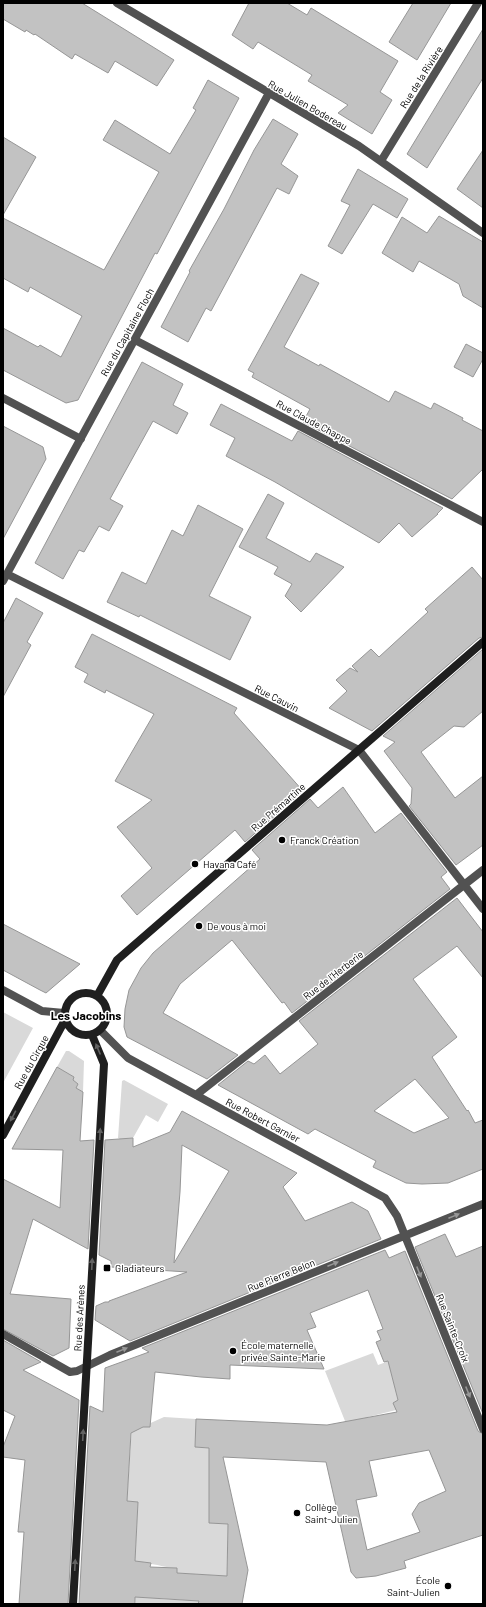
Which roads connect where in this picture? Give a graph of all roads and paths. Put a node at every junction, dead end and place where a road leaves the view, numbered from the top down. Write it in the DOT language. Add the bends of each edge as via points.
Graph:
graph roads {
  1 [pos="117,3"];
  2 [pos="478,3"];
  3 [pos="269,94"];
  4 [pos="381,161"];
  5 [pos="483,233"];
  6 [pos="135,340"];
  7 [pos="3,398"];
  8 [pos="81,439"];
  9 [pos="483,522"];
  10 [pos="5,578"];
  11 [pos="483,642"];
  12 [pos="359,750"];
  13 [pos="483,870"];
  14 [pos="464,885"];
  15 [pos="483,909"];
  16 [pos="3,990"];
  17 [pos="97,996"];
  18 [pos="65,1017"];
  19 [pos="100,1030"];
  20 [pos="92,1035"];
  21 [pos="196,1095"];
  22 [pos="3,1135"];
  23 [pos="483,1204"];
  24 [pos="405,1235"];
  25 [pos="3,1334"];
  26 [pos="86,1366"];
  27 [pos="483,1429"];
  28 [pos="73,1604"];
  1 -- 3 [label="street, Rue Julien Bodereau"];
  2 -- 4 [label="street, Rue de la Rivière"];
  3 -- 4 [label="street, Rue Julien Bodereau"];
  3 -- 6 [label="street, Rue du Capitaine Floch"];
  4 -- 5 [label="street, Rue Julien Bodereau"];
  6 -- 8 [label="street, Rue du Capitaine Floch"];
  6 -- 9 [label="street, Rue Claude Chappe"];
  7 -- 8 [label="street"];
  8 -- 10 [label="street, Rue du Capitaine Floch"];
  10 -- 12 [label="street, Rue Cauvin"];
  11 -- 12 [label="street, Rue Prémartine"];
  12 -- 14 [label="street, Rue Cauvin"];
  12 -- 17 [label="street, Rue Prémartine" via="117,960"];
  13 -- 14 [label="street, Rue de l'Herberie"];
  14 -- 15 [label="street, Rue Cauvin"];
  14 -- 21 [label="street, Rue de l'Herberie"];
  16 -- 18 [label="street" via="42,1011"];
  17 -- 18 [label="street" via="90,993 77,994 68,1002"];
  17 -- 19 [label="street" via="107,1009 106,1022"];
  18 -- 20 [label="street" via="68,1027 74,1032 83,1036"];
  18 -- 22 [label="street, Rue du Cirque, one-way"];
  19 -- 20 [label="street"];
  19 -- 21 [label="street, Rue Robert Garnier" via="128,1058"];
  26 -- 20 [label="street, Rue des Arènes, one-way" via="104,1064"];
  21 -- 24 [label="street, Rue Robert Garnier" via="385,1198"];
  24 -- 23 [label="street, Rue Pierre Belon, one-way"];
  26 -- 24 [label="street, Rue Pierre Belon, one-way"];
  24 -- 27 [label="street, Rue Sainte-Croix, one-way"];
  25 -- 26 [label="street, Rue Pierre Belon" via="70,1372"];
  28 -- 26 [label="street, Rue des Arènes, one-way"];
}
